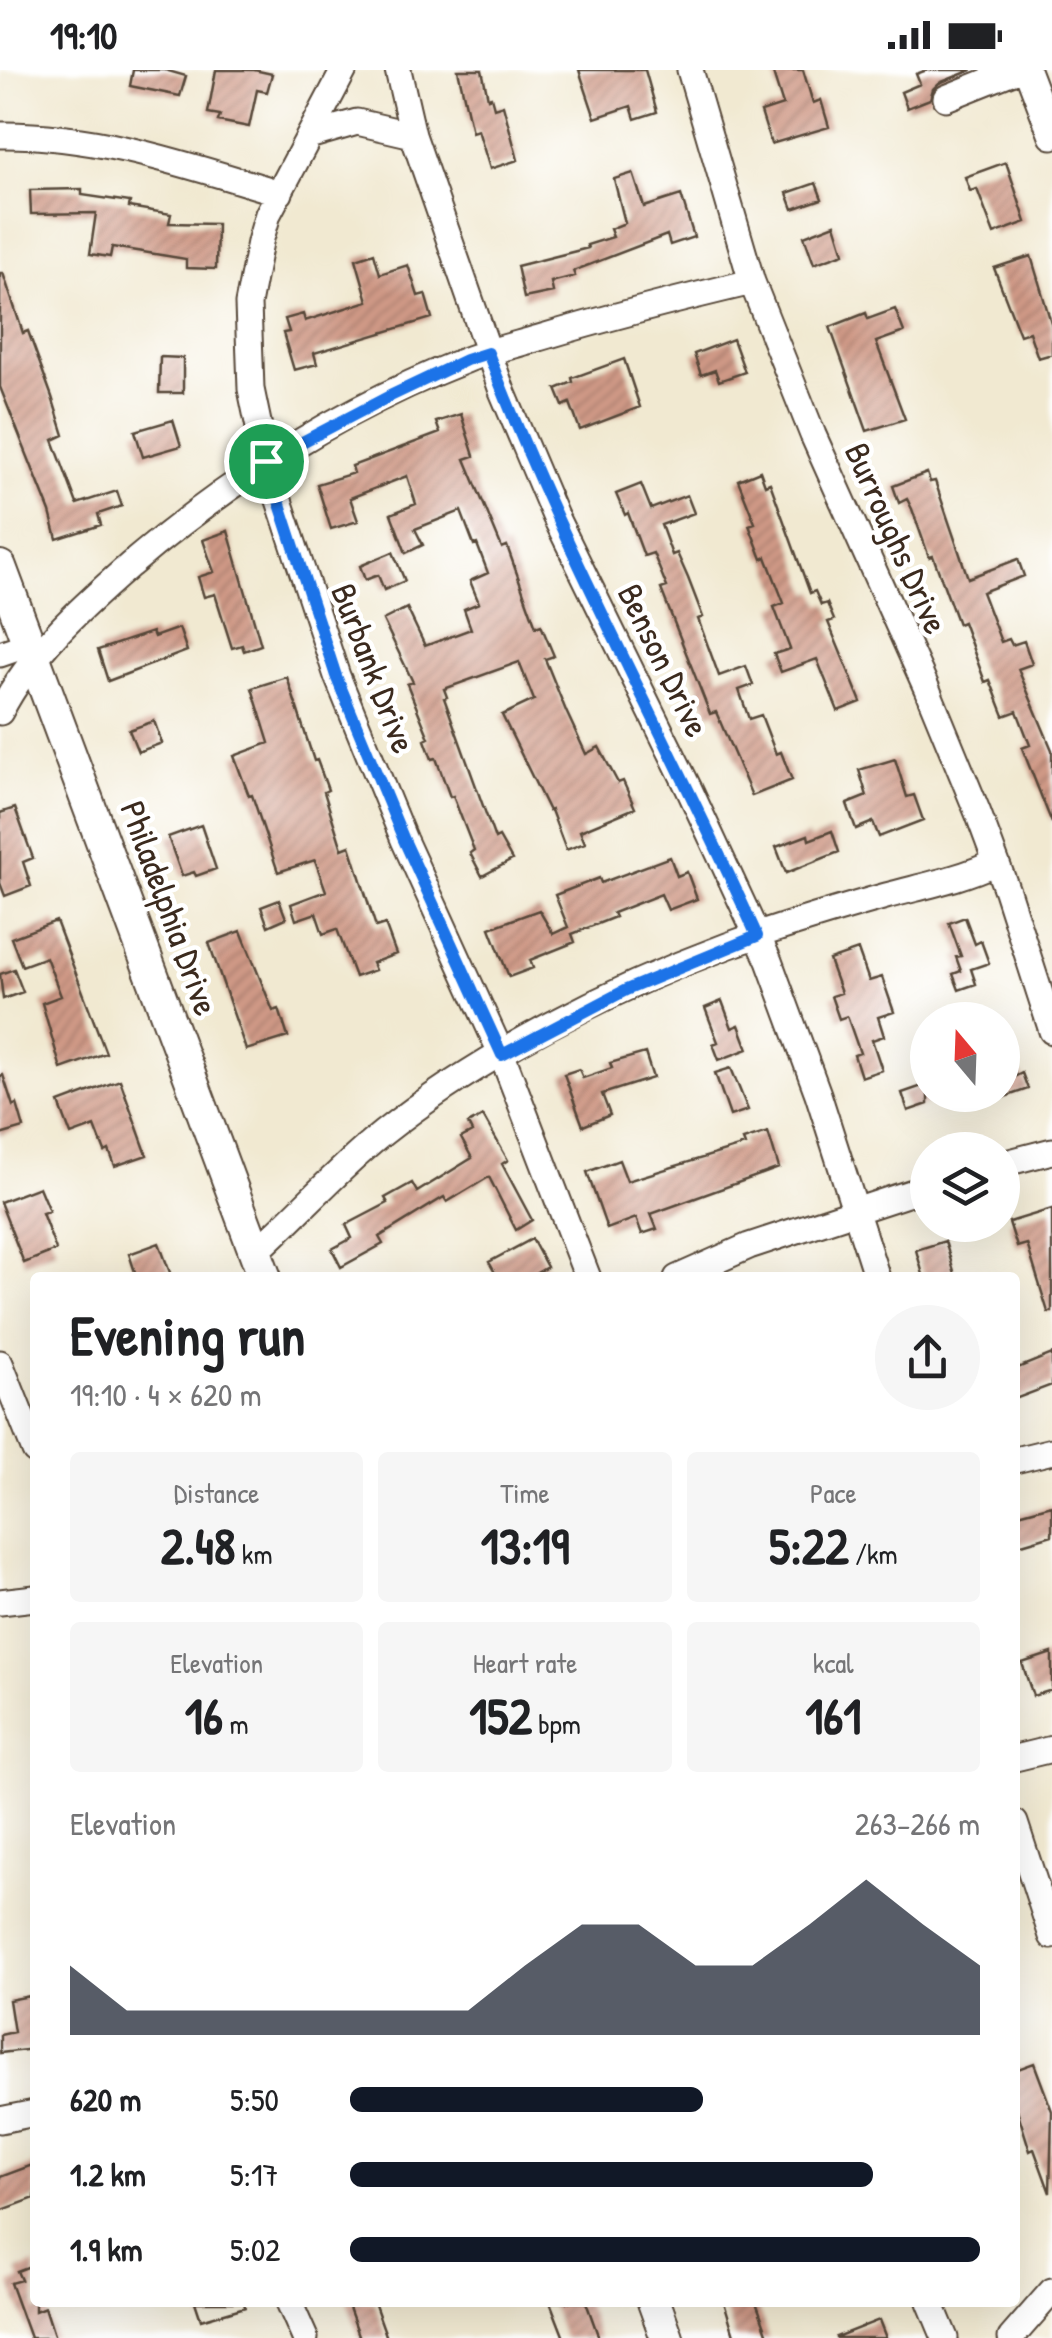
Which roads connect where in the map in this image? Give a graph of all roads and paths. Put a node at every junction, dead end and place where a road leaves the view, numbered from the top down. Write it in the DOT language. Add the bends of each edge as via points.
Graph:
graph roads {
  1 [pos="344,70"];
  2 [pos="398,70"];
  3 [pos="690,70"];
  4 [pos="1016,70"];
  5 [pos="1027,70"];
  6 [pos="946,98"];
  7 [pos="413,134"];
  8 [pos="0,135"];
  9 [pos="312,135"];
  10 [pos="1052,136"];
  11 [pos="280,192"];
  12 [pos="752,282"];
  13 [pos="488,353"];
  14 [pos="266,461"];
  15 [pos="0,567"];
  16 [pos="21,651"];
  17 [pos="0,712"];
  18 [pos="994,863"];
  19 [pos="757,936"];
  20 [pos="1052,1031"];
  21 [pos="502,1055"];
  22 [pos="1052,1151"];
  23 [pos="1020,1159"];
  24 [pos="910,1193"];
  25 [pos="856,1210"];
  26 [pos="261,1265"];
  27 [pos="586,1272"];
  28 [pos="690,1272"];
  29 [pos="874,1272"];
  30 [pos="0,1363"];
  31 [pos="30,1438"];
  32 [pos="1052,1452"];
  33 [pos="1020,1459"];
  34 [pos="30,1599"];
  35 [pos="0,1602"];
  36 [pos="1052,1749"];
  37 [pos="1020,1757"];
  38 [pos="1020,1838"];
  39 [pos="1052,1936"];
  40 [pos="30,2115"];
  41 [pos="0,2120"];
  42 [pos="1052,2291"];
  43 [pos="291,2307"];
  44 [pos="656,2307"];
  45 [pos="932,2307"];
  46 [pos="305,2338"];
  47 [pos="667,2338"];
  48 [pos="945,2338"];
  49 [pos="1011,2338"];
  1 -- 9 [label="street, Burbank Drive"];
  2 -- 7 [label="street, Benson Drive"];
  3 -- 12 [label="street, Burroughs Drive"];
  4 -- 6 [label="street"];
  5 -- 10 [label="street"];
  7 -- 9 [label="street" via="358,122"];
  7 -- 13 [label="street, Benson Drive"];
  8 -- 11 [label="street" via="105,143"];
  9 -- 11 [label="street, Burbank Drive"];
  11 -- 14 [label="street, Burbank Drive" via="260,242 247,323 250,388"];
  12 -- 13 [label="street"];
  12 -- 18 [label="street, Burroughs Drive" via="927,689"];
  13 -- 14 [label="street"];
  13 -- 19 [label="street, Benson Drive" via="562,532"];
  14 -- 16 [label="street"];
  14 -- 21 [label="street, Burbank Drive" via="336,676"];
  15 -- 16 [label="main road, Philadelphia Drive"];
  16 -- 17 [label="street" via="18,678"];
  16 -- 26 [label="main road, Philadelphia Drive"];
  18 -- 19 [label="street"];
  18 -- 20 [label="street, Burroughs Drive"];
  19 -- 21 [label="street" via="626,990"];
  19 -- 25 [label="street, Benson Drive"];
  21 -- 26 [label="street" via="380,1136 308,1200"];
  21 -- 27 [label="street, Burbank Drive"];
  22 -- 23 [label="street"];
  24 -- 25 [label="street"];
  25 -- 28 [label="street"];
  25 -- 29 [label="street, Benson Drive"];
  30 -- 31 [label="street"];
  32 -- 33 [label="street"];
  34 -- 35 [label="street"];
  36 -- 37 [label="street"];
  38 -- 39 [label="street"];
  40 -- 41 [label="street"];
  42 -- 49 [label="street"];
  43 -- 46 [label="street"];
  44 -- 47 [label="main road"];
  45 -- 48 [label="street"];
}
